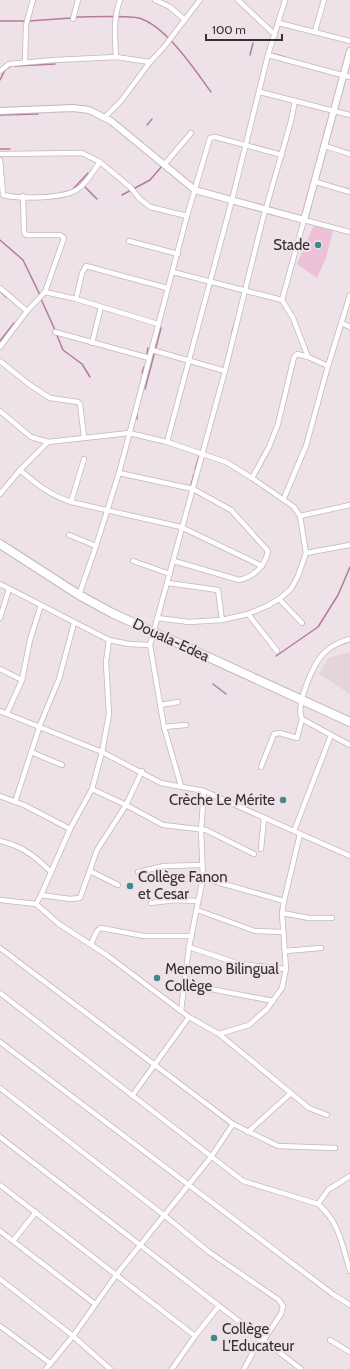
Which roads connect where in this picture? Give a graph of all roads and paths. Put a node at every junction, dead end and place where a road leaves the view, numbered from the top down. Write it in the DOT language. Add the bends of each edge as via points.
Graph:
graph roads {
  1 [pos="33,0"];
  2 [pos="78,0"];
  3 [pos="120,0"];
  4 [pos="155,0"];
  5 [pos="200,0"];
  6 [pos="238,0"];
  7 [pos="285,0"];
  8 [pos="324,0"];
  9 [pos="165,2"];
  10 [pos="73,19"];
  11 [pos="185,20"];
  12 [pos="279,23"];
  13 [pos="315,31"];
  14 [pos="275,35"];
  15 [pos="350,41"];
  16 [pos="350,51"];
  17 [pos="268,55"];
  18 [pos="116,57"];
  19 [pos="25,62"];
  20 [pos="150,62"];
  21 [pos="0,71"];
  22 [pos="343,75"];
  23 [pos="350,77"];
  24 [pos="260,92"];
  25 [pos="295,101"];
  26 [pos="0,111"];
  27 [pos="333,111"];
  28 [pos="350,115"];
  29 [pos="105,117"];
  30 [pos="192,133"];
  31 [pos="246,145"];
  32 [pos="325,146"];
  33 [pos="0,154"];
  34 [pos="350,154"];
  35 [pos="282,155"];
  36 [pos="0,160"];
  37 [pos="100,162"];
  38 [pos="164,165"];
  39 [pos="316,182"];
  40 [pos="195,190"];
  41 [pos="350,192"];
  42 [pos="23,196"];
  43 [pos="232,200"];
  44 [pos="267,209"];
  45 [pos="187,216"];
  46 [pos="304,220"];
  47 [pos="350,232"];
  48 [pos="129,241"];
  49 [pos="178,254"];
  50 [pos="173,272"];
  51 [pos="210,282"];
  52 [pos="0,288"];
  53 [pos="168,288"];
  54 [pos="246,290"];
  55 [pos="44,292"];
  56 [pos="350,296"];
  57 [pos="76,299"];
  58 [pos="282,300"];
  59 [pos="101,307"];
  60 [pos="27,311"];
  61 [pos="158,324"];
  62 [pos="342,324"];
  63 [pos="350,327"];
  64 [pos="55,332"];
  65 [pos="92,342"];
  66 [pos="0,347"];
  67 [pos="152,350"];
  68 [pos="308,357"];
  69 [pos="149,358"];
  70 [pos="188,360"];
  71 [pos="0,362"];
  72 [pos="328,366"];
  73 [pos="225,371"];
  74 [pos="0,411"];
  75 [pos="129,433"];
  76 [pos="84,438"];
  77 [pos="48,442"];
  78 [pos="167,442"];
  79 [pos="201,454"];
  80 [pos="84,459"];
  81 [pos="20,470"];
  82 [pos="119,473"];
  83 [pos="252,478"];
  84 [pos="193,488"];
  85 [pos="0,494"];
  86 [pos="284,498"];
  87 [pos="71,502"];
  88 [pos="350,505"];
  89 [pos="108,510"];
  90 [pos="300,516"];
  91 [pos="181,527"];
  92 [pos="70,535"];
  93 [pos="0,544"];
  94 [pos="350,545"];
  95 [pos="96,546"];
  96 [pos="306,552"];
  97 [pos="133,561"];
  98 [pos="174,561"];
  99 [pos="262,566"];
  100 [pos="170,574"];
  101 [pos="168,582"];
  102 [pos="0,584"];
  103 [pos="9,589"];
  104 [pos="79,595"];
  105 [pos="279,599"];
  106 [pos="41,605"];
  107 [pos="248,614"];
  108 [pos="0,618"];
  109 [pos="157,618"];
  110 [pos="222,620"];
  111 [pos="74,622"];
  112 [pos="302,623"];
  113 [pos="153,632"];
  114 [pos="350,639"];
  115 [pos="109,640"];
  116 [pos="150,645"];
  117 [pos="277,651"];
  118 [pos="0,669"];
  119 [pos="22,680"];
  120 [pos="302,700"];
  121 [pos="178,702"];
  122 [pos="160,705"];
  123 [pos="0,711"];
  124 [pos="7,713"];
  125 [pos="302,719"];
  126 [pos="350,722"];
  127 [pos="40,725"];
  128 [pos="186,726"];
  129 [pos="164,727"];
  130 [pos="331,735"];
  131 [pos="350,745"];
  132 [pos="31,752"];
  133 [pos="102,752"];
  134 [pos="62,765"];
  135 [pos="261,767"];
  136 [pos="142,771"];
  137 [pos="181,786"];
  138 [pos="92,790"];
  139 [pos="204,791"];
  140 [pos="0,796"];
  141 [pos="15,802"];
  142 [pos="126,804"];
  143 [pos="264,818"];
  144 [pos="70,829"];
  145 [pos="201,830"];
  146 [pos="294,831"];
  147 [pos="300,834"];
  148 [pos="0,841"];
  149 [pos="261,849"];
  150 [pos="254,854"];
  151 [pos="350,856"];
  152 [pos="202,865"];
  153 [pos="90,871"];
  154 [pos="51,872"];
  155 [pos="138,872"];
  156 [pos="203,878"];
  157 [pos="118,885"];
  158 [pos="41,895"];
  159 [pos="0,900"];
  160 [pos="198,901"];
  161 [pos="284,901"];
  162 [pos="151,903"];
  163 [pos="36,904"];
  164 [pos="197,910"];
  165 [pos="282,913"];
  166 [pos="332,918"];
  167 [pos="283,932"];
  168 [pos="192,936"];
  169 [pos="91,944"];
  170 [pos="189,947"];
  171 [pos="0,948"];
  172 [pos="321,948"];
  173 [pos="285,951"];
  174 [pos="286,969"];
  175 [pos="185,984"];
  176 [pos="0,993"];
  177 [pos="273,1001"];
  178 [pos="181,1011"];
  179 [pos="189,1017"];
  180 [pos="219,1034"];
  181 [pos="0,1042"];
  182 [pos="155,1065"];
  183 [pos="0,1088"];
  184 [pos="291,1093"];
  185 [pos="132,1096"];
  186 [pos="327,1115"];
  187 [pos="233,1124"];
  188 [pos="248,1132"];
  189 [pos="0,1137"];
  190 [pos="335,1148"];
  191 [pos="211,1157"];
  192 [pos="350,1176"];
  193 [pos="0,1185"];
  194 [pos="188,1185"];
  195 [pos="318,1204"];
  196 [pos="36,1212"];
  197 [pos="165,1216"];
  198 [pos="0,1231"];
  199 [pos="13,1241"];
  200 [pos="142,1246"];
  201 [pos="350,1271"];
  202 [pos="117,1274"];
  203 [pos="0,1278"];
  204 [pos="95,1304"];
  205 [pos="350,1305"];
  206 [pos="219,1306"];
  207 [pos="0,1326"];
  208 [pos="72,1336"];
  209 [pos="195,1336"];
  210 [pos="261,1340"];
  211 [pos="330,1340"];
  212 [pos="350,1352"];
  213 [pos="50,1363"];
  214 [pos="46,1369"];
  215 [pos="110,1369"];
  216 [pos="172,1369"];
  217 [pos="244,1369"];
  218 [pos="301,1369"];
  1 -- 19 [label="street" via="26,27"];
  2 -- 10 [label="street"];
  3 -- 18 [label="street" via="114,28"];
  4 -- 9 [label="street"];
  5 -- 11 [label="street"];
  6 -- 14 [label="street"];
  7 -- 12 [label="street"];
  8 -- 13 [label="street"];
  9 -- 11 [label="street"];
  11 -- 20 [label="street"];
  12 -- 13 [label="street"];
  12 -- 14 [label="street"];
  13 -- 15 [label="street"];
  14 -- 17 [label="street"];
  16 -- 22 [label="main road"];
  17 -- 22 [label="street"];
  17 -- 24 [label="street"];
  18 -- 19 [label="street"];
  18 -- 20 [label="street"];
  19 -- 21 [label="street" via="9,64"];
  20 -- 29 [label="street" via="121,101"];
  22 -- 23 [label="street"];
  22 -- 27 [label="main road"];
  24 -- 25 [label="street"];
  24 -- 31 [label="street"];
  25 -- 27 [label="street"];
  25 -- 35 [label="street"];
  26 -- 29 [label="main road" via="73,108 89,110"];
  27 -- 28 [label="street"];
  27 -- 32 [label="main road"];
  29 -- 38 [label="main road"];
  30 -- 38 [label="street"];
  31 -- 35 [label="street"];
  31 -- 40 [label="street" via="210,138"];
  31 -- 43 [label="street"];
  32 -- 34 [label="street"];
  32 -- 39 [label="main road"];
  33 -- 37 [label="street" via="82,152"];
  35 -- 44 [label="street"];
  36 -- 42 [label="street" via="2,193 6,196"];
  37 -- 42 [label="street" via="78,190 62,195"];
  37 -- 45 [label="street" via="150,207"];
  38 -- 40 [label="main road"];
  39 -- 41 [label="street"];
  39 -- 46 [label="main road"];
  40 -- 43 [label="main road"];
  40 -- 45 [label="street"];
  42 -- 55 [label="street" via="26,235 60,235 64,238"];
  43 -- 44 [label="main road"];
  43 -- 51 [label="street"];
  44 -- 46 [label="main road"];
  44 -- 54 [label="street"];
  45 -- 49 [label="street"];
  46 -- 47 [label="street"];
  46 -- 58 [label="street"];
  48 -- 49 [label="street"];
  49 -- 50 [label="street"];
  50 -- 51 [label="street"];
  50 -- 53 [label="street"];
  51 -- 54 [label="street"];
  51 -- 70 [label="street"];
  52 -- 60 [label="street"];
  53 -- 57 [label="street" via="86,266"];
  53 -- 61 [label="street"];
  54 -- 58 [label="street"];
  54 -- 73 [label="street"];
  55 -- 57 [label="street"];
  55 -- 60 [label="street"];
  56 -- 62 [label="street"];
  57 -- 59 [label="street"];
  58 -- 68 [label="street"];
  59 -- 61 [label="street"];
  59 -- 65 [label="street"];
  60 -- 66 [label="street"];
  61 -- 67 [label="street"];
  62 -- 63 [label="street"];
  62 -- 72 [label="street"];
  64 -- 65 [label="street"];
  65 -- 69 [label="street"];
  67 -- 69 [label="street"];
  67 -- 70 [label="street"];
  68 -- 72 [label="street"];
  68 -- 83 [label="street" via="297,354 294,357 278,424"];
  69 -- 75 [label="street"];
  70 -- 73 [label="street"];
  70 -- 78 [label="street"];
  71 -- 76 [label="street" via="50,398 80,404"];
  72 -- 86 [label="street" via="306,446"];
  73 -- 79 [label="street"];
  74 -- 77 [label="street" via="31,437"];
  75 -- 76 [label="street"];
  75 -- 78 [label="street"];
  75 -- 82 [label="street"];
  76 -- 77 [label="street"];
  77 -- 81 [label="street"];
  78 -- 79 [label="street"];
  79 -- 83 [label="street" via="226,462"];
  79 -- 84 [label="street"];
  80 -- 87 [label="street"];
  81 -- 85 [label="street"];
  81 -- 87 [label="street" via="44,491"];
  82 -- 84 [label="street"];
  82 -- 89 [label="street"];
  83 -- 86 [label="street"];
  84 -- 91 [label="street"];
  84 -- 99 [label="street" via="231,510 267,548"];
  86 -- 90 [label="street"];
  87 -- 89 [label="street"];
  88 -- 90 [label="street"];
  89 -- 91 [label="street"];
  89 -- 95 [label="street"];
  90 -- 96 [label="street"];
  91 -- 98 [label="street"];
  91 -- 99 [label="street"];
  92 -- 95 [label="street"];
  93 -- 104 [label="highway, Douala-Edea"];
  94 -- 96 [label="street"];
  95 -- 104 [label="street"];
  96 -- 105 [label="street" via="291,589"];
  97 -- 100 [label="street"];
  98 -- 99 [label="street" via="239,580 255,573"];
  98 -- 100 [label="street"];
  100 -- 101 [label="street"];
  101 -- 109 [label="street"];
  101 -- 110 [label="street" via="218,590"];
  102 -- 103 [label="street"];
  103 -- 106 [label="street"];
  103 -- 108 [label="street"];
  104 -- 113 [label="highway, Douala-Edea"];
  105 -- 107 [label="street"];
  105 -- 112 [label="street"];
  106 -- 111 [label="street"];
  106 -- 119 [label="street" via="30,640"];
  107 -- 110 [label="street"];
  107 -- 117 [label="street"];
  109 -- 110 [label="street" via="189,622"];
  109 -- 113 [label="street"];
  111 -- 115 [label="street"];
  111 -- 127 [label="street" via="59,679"];
  113 -- 116 [label="street"];
  113 -- 120 [label="highway, Douala-Edea"];
  114 -- 120 [label="street" via="331,646 324,652 311,672"];
  115 -- 116 [label="street"];
  115 -- 133 [label="street" via="106,662 109,714"];
  116 -- 122 [label="street"];
  118 -- 119 [label="street"];
  119 -- 124 [label="street"];
  120 -- 125 [label="street"];
  120 -- 126 [label="highway, Douala-Edea"];
  121 -- 122 [label="street"];
  122 -- 129 [label="street"];
  123 -- 124 [label="street"];
  124 -- 127 [label="street"];
  125 -- 130 [label="street"];
  125 -- 135 [label="street" via="297,738 280,733 274,734"];
  127 -- 132 [label="street"];
  127 -- 133 [label="street"];
  128 -- 129 [label="street"];
  129 -- 137 [label="street"];
  130 -- 131 [label="street"];
  130 -- 146 [label="street"];
  132 -- 134 [label="street"];
  132 -- 141 [label="street"];
  133 -- 136 [label="street"];
  133 -- 138 [label="street"];
  136 -- 137 [label="street" via="161,783"];
  136 -- 142 [label="street"];
  137 -- 139 [label="street"];
  138 -- 142 [label="street"];
  138 -- 144 [label="street"];
  139 -- 143 [label="street"];
  139 -- 145 [label="street"];
  140 -- 141 [label="street"];
  141 -- 144 [label="street"];
  142 -- 145 [label="street" via="163,825"];
  142 -- 153 [label="street" via="100,844"];
  143 -- 146 [label="street"];
  143 -- 149 [label="street"];
  144 -- 154 [label="street"];
  145 -- 150 [label="street" via="206,830"];
  145 -- 152 [label="street"];
  146 -- 147 [label="street"];
  147 -- 151 [label="street"];
  147 -- 161 [label="street"];
  148 -- 154 [label="street" via="22,848"];
  152 -- 155 [label="street" via="164,866"];
  152 -- 156 [label="street"];
  153 -- 157 [label="street"];
  153 -- 158 [label="street" via="80,898"];
  154 -- 158 [label="street"];
  156 -- 160 [label="street"];
  156 -- 161 [label="street"];
  158 -- 163 [label="street"];
  159 -- 163 [label="street"];
  160 -- 162 [label="street"];
  160 -- 164 [label="street"];
  161 -- 165 [label="street"];
  163 -- 169 [label="street" via="60,924"];
  164 -- 167 [label="street" via="255,931"];
  164 -- 168 [label="street"];
  165 -- 166 [label="street" via="309,918"];
  165 -- 167 [label="street"];
  167 -- 173 [label="street"];
  168 -- 169 [label="street" via="144,936 101,928"];
  168 -- 170 [label="street"];
  169 -- 178 [label="street"];
  170 -- 174 [label="street" via="239,964"];
  170 -- 175 [label="street"];
  171 -- 182 [label="street"];
  172 -- 173 [label="street"];
  173 -- 174 [label="street"];
  174 -- 177 [label="street" via="282,988"];
  175 -- 177 [label="street"];
  175 -- 178 [label="street"];
  176 -- 185 [label="street"];
  177 -- 180 [label="street" via="267,1010 249,1025"];
  178 -- 179 [label="street"];
  179 -- 180 [label="street"];
  179 -- 182 [label="street"];
  180 -- 184 [label="street"];
  181 -- 194 [label="street"];
  182 -- 185 [label="street"];
  182 -- 187 [label="street"];
  183 -- 197 [label="street"];
  184 -- 186 [label="street" via="309,1108"];
  184 -- 188 [label="street"];
  185 -- 191 [label="street"];
  187 -- 188 [label="street"];
  187 -- 191 [label="street"];
  188 -- 190 [label="street" via="278,1146"];
  189 -- 200 [label="street"];
  191 -- 194 [label="street"];
  191 -- 195 [label="street" via="247,1183"];
  192 -- 195 [label="street" via="328,1190"];
  193 -- 196 [label="street"];
  194 -- 197 [label="street"];
  194 -- 205 [label="street"];
  195 -- 201 [label="street" via="335,1223"];
  196 -- 199 [label="street"];
  196 -- 202 [label="street"];
  197 -- 200 [label="street"];
  197 -- 210 [label="street" via="209,1252 279,1300 283,1306 281,1314"];
  198 -- 199 [label="street"];
  199 -- 204 [label="street"];
  200 -- 202 [label="street"];
  200 -- 206 [label="street"];
  202 -- 204 [label="street"];
  202 -- 209 [label="street"];
  203 -- 208 [label="street"];
  204 -- 208 [label="street"];
  206 -- 209 [label="street"];
  206 -- 210 [label="street"];
  207 -- 213 [label="street"];
  208 -- 213 [label="street"];
  208 -- 215 [label="street"];
  209 -- 216 [label="street"];
  210 -- 217 [label="street"];
  210 -- 218 [label="street"];
  211 -- 212 [label="street"];
  213 -- 214 [label="street"];
}
